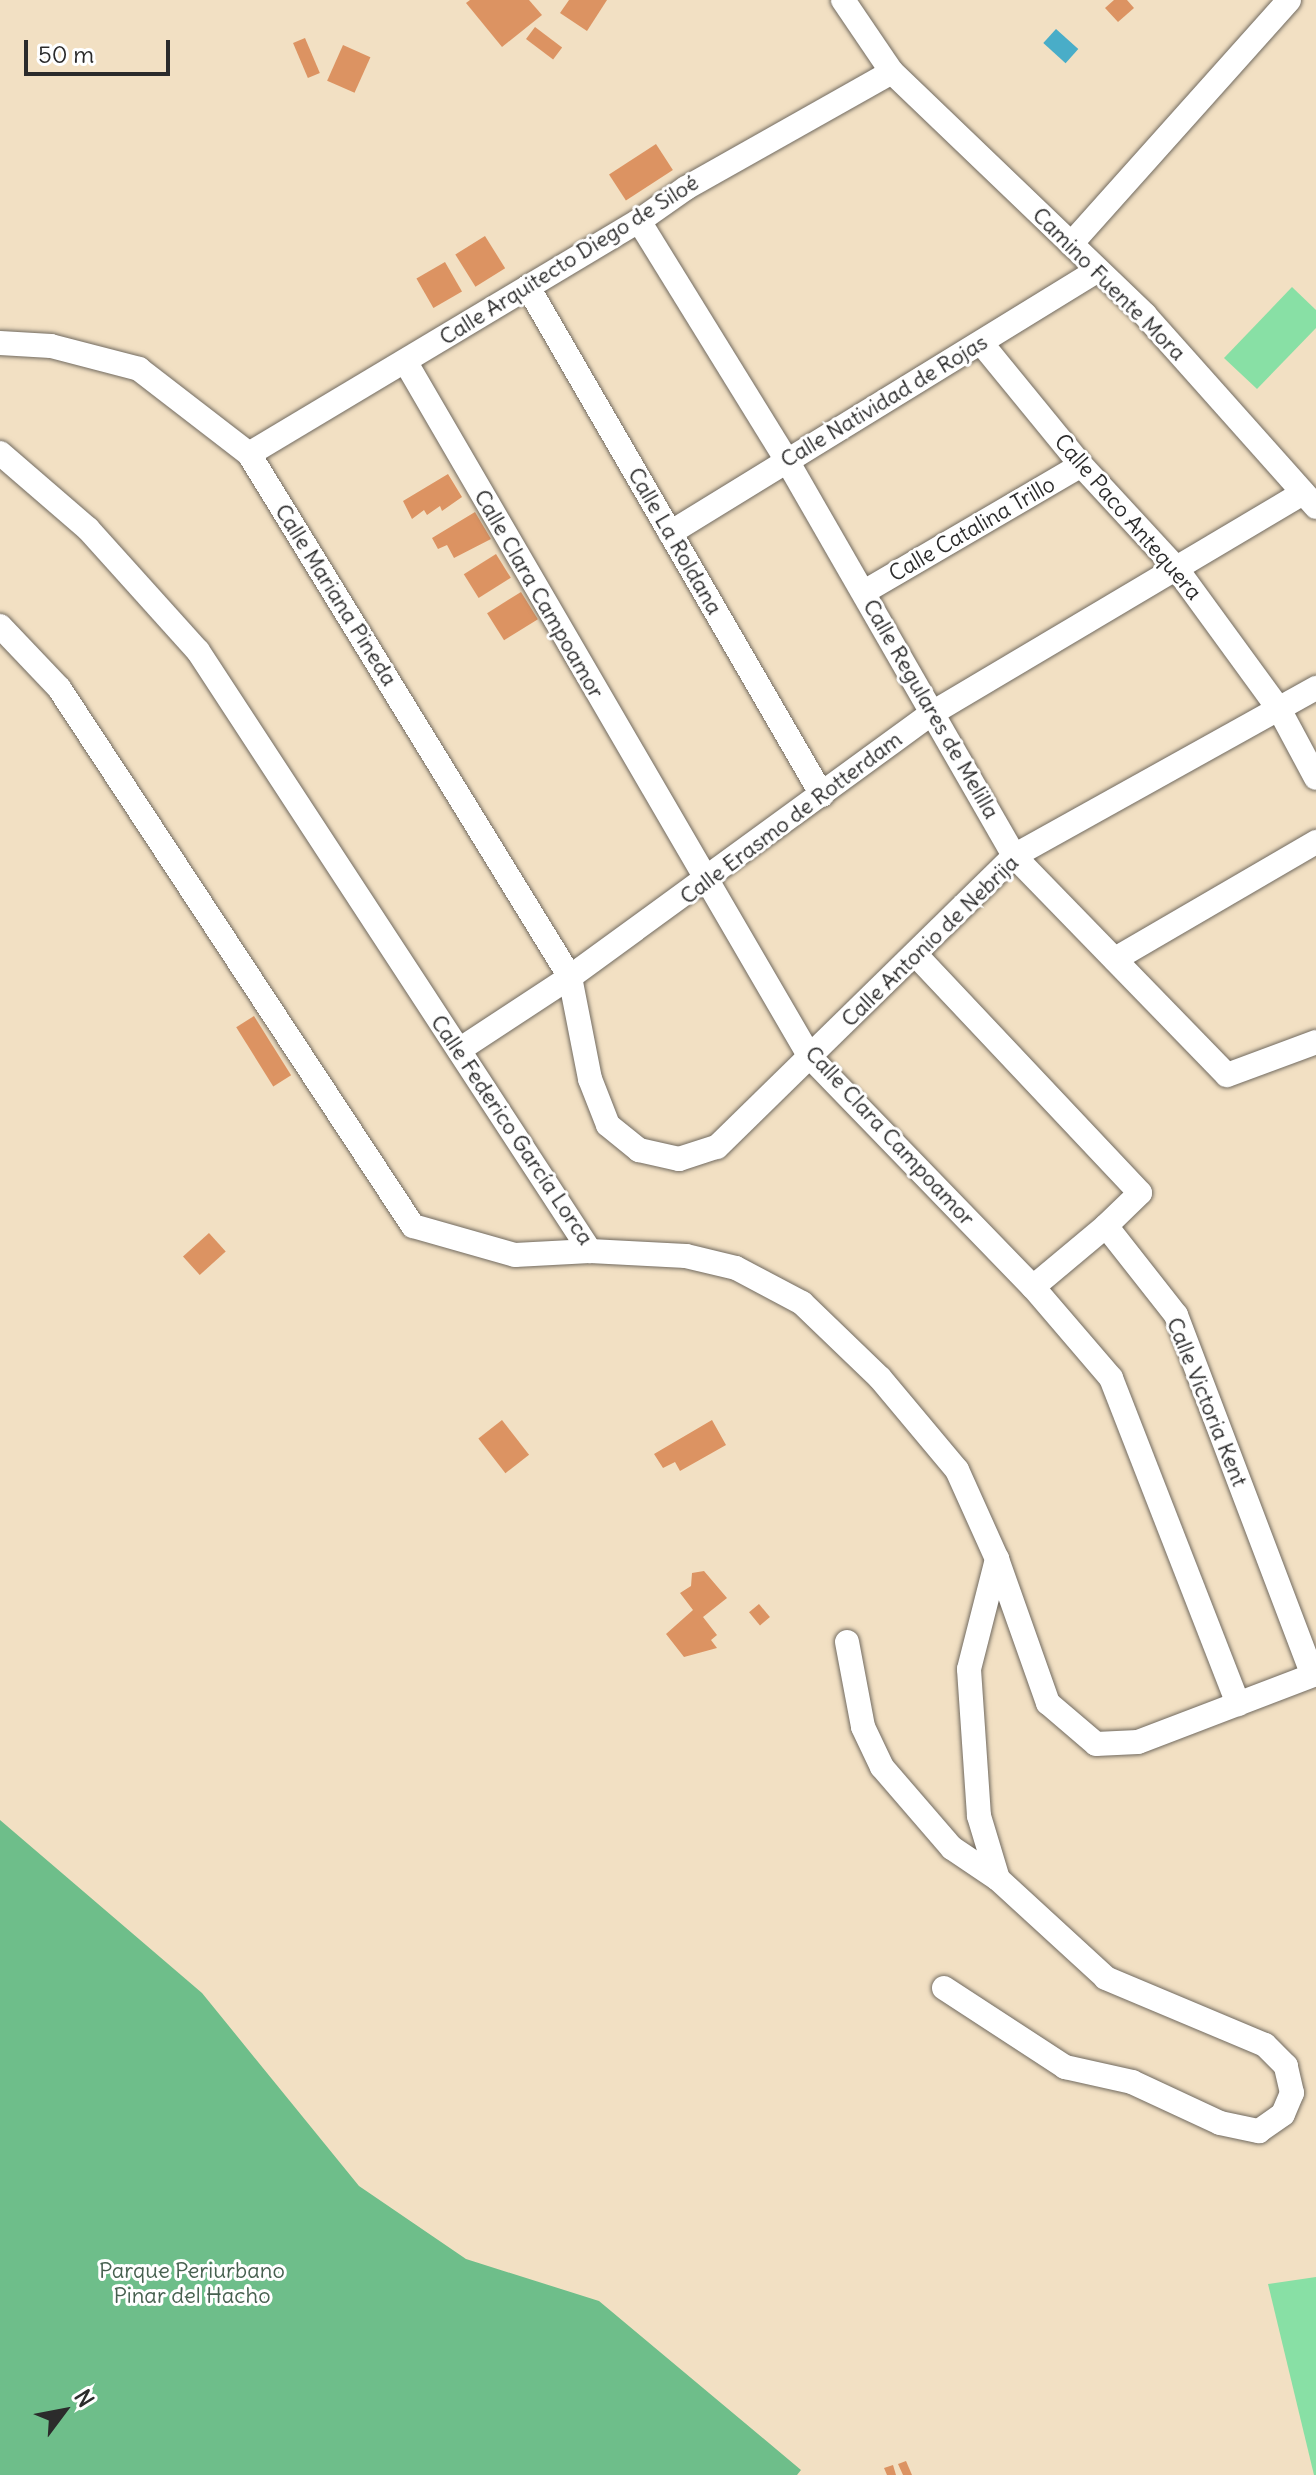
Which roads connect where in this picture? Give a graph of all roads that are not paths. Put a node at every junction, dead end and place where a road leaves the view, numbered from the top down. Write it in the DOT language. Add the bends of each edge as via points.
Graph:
graph roads {
  1 [pos="843,0"];
  2 [pos="1289,0"];
  3 [pos="892,72"];
  4 [pos="639,221"];
  5 [pos="1071,244"];
  6 [pos="1098,270"];
  7 [pos="528,287"];
  8 [pos="0,343"];
  9 [pos="982,344"];
  10 [pos="405,361"];
  11 [pos="0,453"];
  12 [pos="249,454"];
  13 [pos="786,459"];
  14 [pos="1081,465"];
  15 [pos="1310,500"];
  16 [pos="670,533"];
  17 [pos="1176,568"];
  18 [pos="864,592"];
  19 [pos="0,626"];
  20 [pos="1316,688"];
  21 [pos="1279,709"];
  22 [pos="934,712"];
  23 [pos="1316,778"];
  24 [pos="822,795"];
  25 [pos="1316,842"];
  26 [pos="1014,856"];
  27 [pos="705,883"];
  28 [pos="915,954"];
  29 [pos="1115,959"];
  30 [pos="570,977"];
  31 [pos="1316,1042"];
  32 [pos="459,1050"];
  33 [pos="810,1057"];
  34 [pos="1106,1226"];
  35 [pos="590,1251"];
  36 [pos="1033,1287"];
  37 [pos="997,1559"];
  38 [pos="847,1642"];
  39 [pos="1315,1675"];
  40 [pos="1238,1704"];
  41 [pos="998,1879"];
  42 [pos="944,1988"];
  1 -- 3 [label="street, Camino Fuente Mora"];
  2 -- 5 [label="street"];
  3 -- 4 [label="street, Calle Arquitecto Diego de Siloé" via="686,188"];
  3 -- 5 [label="street, Camino Fuente Mora"];
  4 -- 7 [label="street, Calle Arquitecto Diego de Siloé"];
  4 -- 13 [label="street, Calle Regulares de Melilla"];
  5 -- 6 [label="street, Camino Fuente Mora"];
  6 -- 9 [label="street, Calle Natividad de Rojas"];
  6 -- 15 [label="street, Camino Fuente Mora"];
  7 -- 10 [label="street, Calle Arquitecto Diego de Siloé"];
  7 -- 16 [label="street, Calle La Roldana"];
  8 -- 12 [label="street, Calle Mariana Pineda" via="51,346 139,369"];
  9 -- 13 [label="street, Calle Natividad de Rojas"];
  9 -- 14 [label="street, Calle Paco Antequera"];
  10 -- 12 [label="street, Calle Arquitecto Diego de Siloé"];
  10 -- 27 [label="street, Calle Clara Campoamor"];
  11 -- 32 [label="street, Calle Federico García Lorca" via="88,529 198,651"];
  12 -- 30 [label="street, Calle Mariana Pineda"];
  13 -- 16 [label="street, Calle Natividad de Rojas"];
  13 -- 18 [label="street, Calle Regulares de Melilla"];
  14 -- 17 [label="street, Calle Paco Antequera"];
  14 -- 18 [label="street, Calle Catalina Trillo"];
  15 -- 17 [label="street, Calle Erasmo de Rotterdam"];
  16 -- 24 [label="street, Calle La Roldana"];
  17 -- 21 [label="street, Calle Paco Antequera"];
  17 -- 22 [label="street, Calle Erasmo de Rotterdam"];
  18 -- 22 [label="street, Calle Regulares de Melilla"];
  19 -- 35 [label="street" via="59,688 413,1226 515,1255"];
  20 -- 21 [label="street, Calle Antonio de Nebrija"];
  21 -- 23 [label="street, Calle Paco Antequera"];
  21 -- 26 [label="street, Calle Antonio de Nebrija"];
  22 -- 24 [label="street, Calle Erasmo de Rotterdam"];
  22 -- 26 [label="street, Calle Regulares de Melilla"];
  24 -- 27 [label="street, Calle Erasmo de Rotterdam"];
  25 -- 29 [label="street"];
  26 -- 28 [label="street, Calle Antonio de Nebrija"];
  26 -- 29 [label="street, Calle Regulares de Melilla"];
  27 -- 30 [label="street, Calle Erasmo de Rotterdam"];
  27 -- 33 [label="street, Calle Clara Campoamor"];
  28 -- 33 [label="street, Calle Antonio de Nebrija"];
  28 -- 34 [label="street" via="1140,1193"];
  29 -- 31 [label="street, Calle Regulares de Melilla" via="1227,1075"];
  30 -- 32 [label="street"];
  30 -- 33 [label="street, Calle Antonio de Nebrija" via="590,1079 608,1125 639,1150 679,1159 717,1147"];
  32 -- 35 [label="street, Calle Federico García Lorca"];
  33 -- 36 [label="street, Calle Clara Campoamor"];
  34 -- 36 [label="street"];
  34 -- 39 [label="street, Calle Victoria Kent" via="1176,1315"];
  35 -- 37 [label="street, Calle Federico García Lorca" via="686,1256 736,1268 802,1303 880,1378 957,1470"];
  36 -- 40 [label="street, Calle Clara Campoamor" via="1111,1378"];
  37 -- 40 [label="street, Calle Federico García Lorca" via="1048,1703 1096,1744 1138,1742"];
  37 -- 41 [label="street" via="969,1669 979,1816"];
  38 -- 41 [label="street" via="863,1727 882,1767 952,1848"];
  39 -- 40 [label="street, Calle Federico García Lorca"];
  41 -- 42 [label="street" via="1106,1978 1265,2045 1286,2066 1292,2093 1283,2114 1259,2131 1220,2123 1132,2082 1065,2067"];
}
